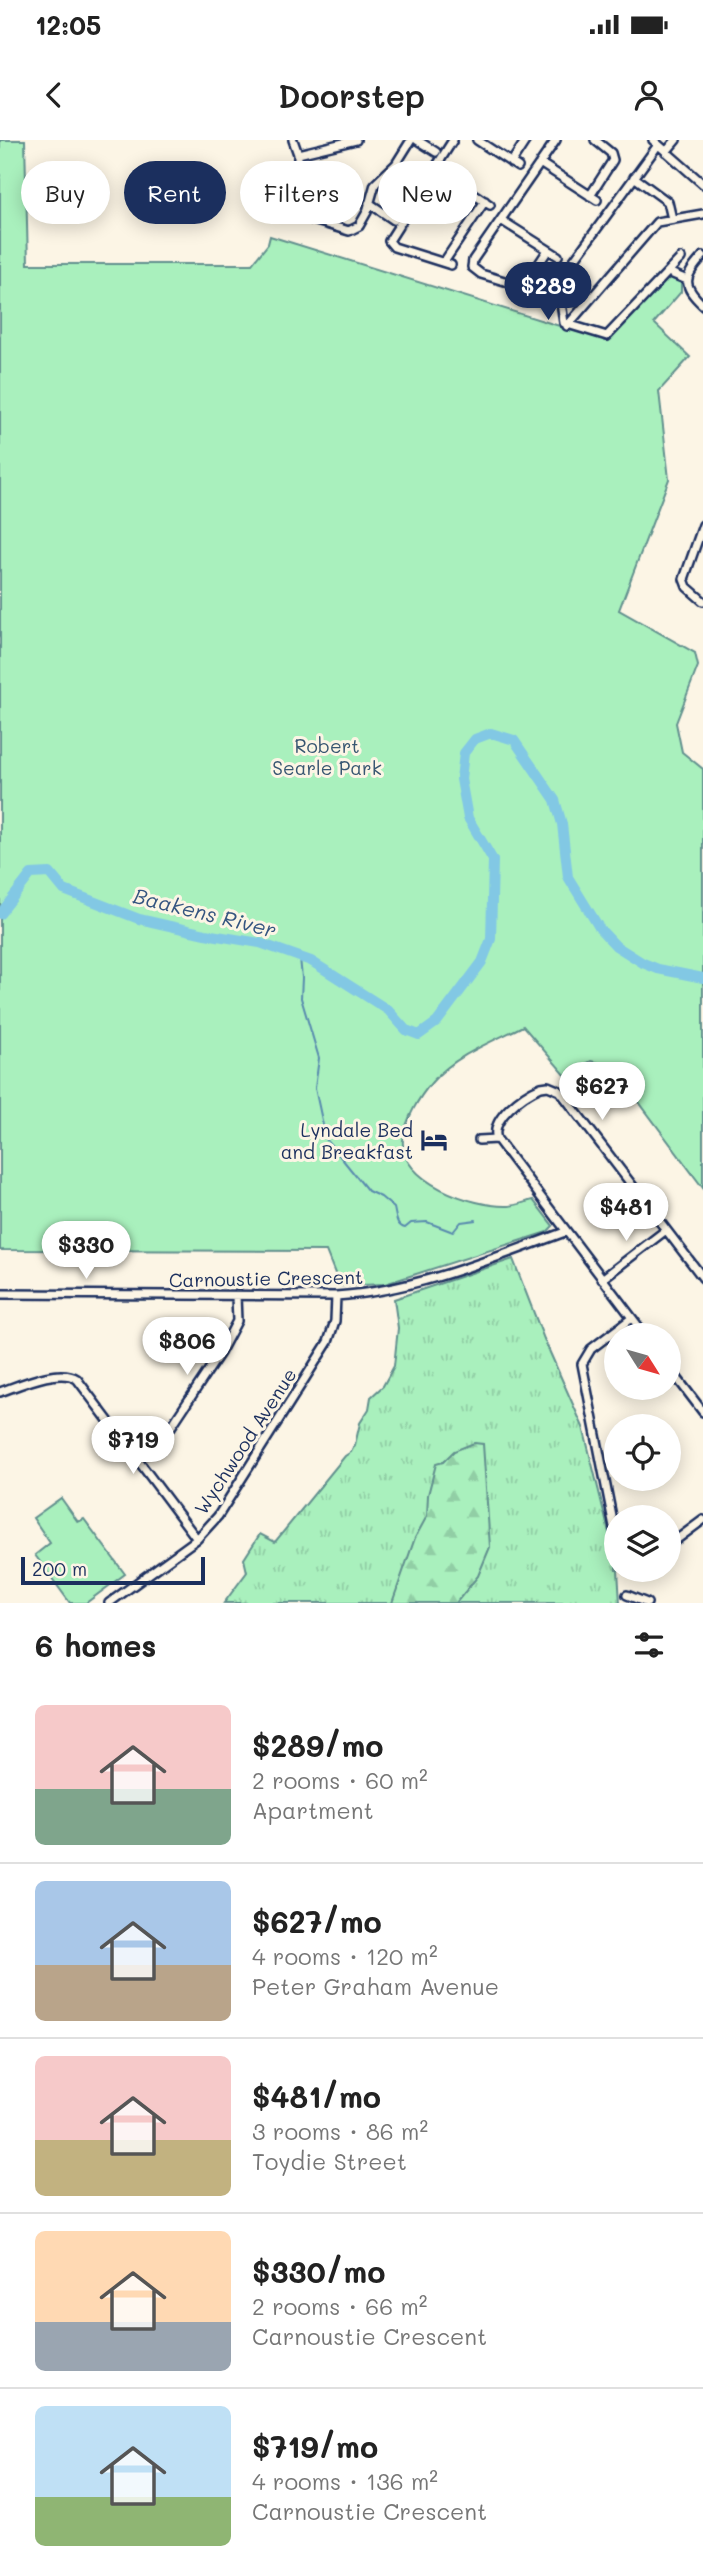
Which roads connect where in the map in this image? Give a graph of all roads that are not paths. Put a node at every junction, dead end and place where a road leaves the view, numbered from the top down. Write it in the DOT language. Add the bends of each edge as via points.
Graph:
graph roads {
  1 [pos="293,140"];
  2 [pos="356,140"];
  3 [pos="411,140"];
  4 [pos="416,140"];
  5 [pos="453,140"];
  6 [pos="477,140"];
  7 [pos="526,140"];
  8 [pos="556,140"];
  9 [pos="596,140"];
  10 [pos="676,140"];
  11 [pos="655,142"];
  12 [pos="436,152"];
  13 [pos="666,152"];
  14 [pos="298,154"];
  15 [pos="397,161"];
  16 [pos="440,161"];
  17 [pos="540,163"];
  18 [pos="435,168"];
  19 [pos="634,177"];
  20 [pos="378,181"];
  21 [pos="703,184"];
  22 [pos="369,203"];
  23 [pos="378,209"];
  24 [pos="703,214"];
  25 [pos="672,219"];
  26 [pos="501,220"];
  27 [pos="548,250"];
  28 [pos="558,256"];
  29 [pos="703,256"];
  30 [pos="681,258"];
  31 [pos="668,272"];
  32 [pos="687,280"];
  33 [pos="703,305"];
  34 [pos="567,326"];
  35 [pos="703,525"];
  36 [pos="703,601"];
  37 [pos="497,1139"];
  38 [pos="479,1140"];
  39 [pos="667,1230"];
  40 [pos="565,1232"];
  41 [pos="703,1278"];
  42 [pos="602,1279"];
  43 [pos="0,1294"];
  44 [pos="236,1296"];
  45 [pos="336,1296"];
  46 [pos="632,1318"];
  47 [pos="636,1323"];
  48 [pos="681,1383"];
  49 [pos="0,1392"];
  50 [pos="703,1412"];
  51 [pos="137,1458"];
  52 [pos="610,1505"];
  53 [pos="703,1520"];
  54 [pos="681,1536"];
  55 [pos="197,1539"];
  56 [pos="627,1595"];
  57 [pos="109,1603"];
  58 [pos="648,1603"];
  1 -- 14 [label="street"];
  2 -- 14 [label="street"];
  3 -- 15 [label="street"];
  4 -- 12 [label="street"];
  5 -- 16 [label="street"];
  6 -- 7 [label="street" via="515,165"];
  8 -- 17 [label="street"];
  9 -- 17 [label="street" via="613,160 593,198"];
  10 -- 13 [label="street"];
  11 -- 13 [label="street"];
  11 -- 19 [label="street"];
  13 -- 21 [label="street"];
  14 -- 22 [label="street" via="296,209 301,216 352,231"];
  17 -- 26 [label="street"];
  18 -- 18 [label="street" via="389,241 394,247 448,263 487,203"];
  19 -- 25 [label="street" via="668,202"];
  19 -- 34 [label="street" via="558,282 562,320"];
  20 -- 22 [label="street"];
  22 -- 23 [label="street"];
  24 -- 25 [label="street"];
  25 -- 34 [label="street" via="655,224"];
  26 -- 27 [label="street"];
  26 -- 27 [label="street" via="472,262 478,272 521,286"];
  27 -- 28 [label="street"];
  29 -- 32 [label="street"];
  30 -- 31 [label="street"];
  31 -- 32 [label="street"];
  31 -- 34 [label="street" via="607,336"];
  32 -- 33 [label="street" via="692,295"];
  35 -- 36 [label="street" via="684,579"];
  37 -- 38 [label="street"];
  37 -- 39 [label="street" via="495,1128 502,1116 536,1089 555,1088"];
  37 -- 40 [label="street"];
  39 -- 41 [label="street"];
  39 -- 42 [label="street"];
  40 -- 42 [label="street"];
  40 -- 45 [label="street, Carnoustie Crescent" via="399,1288"];
  42 -- 46 [label="street"];
  43 -- 44 [label="street, Carnoustie Crescent"];
  44 -- 45 [label="street, Carnoustie Crescent"];
  44 -- 51 [label="street" via="237,1321 220,1353 163,1438"];
  45 -- 55 [label="street, Wychwood Avenue" via="328,1342 218,1516"];
  46 -- 47 [label="street"];
  46 -- 52 [label="street" via="591,1349 582,1364"];
  48 -- 50 [label="street"];
  49 -- 51 [label="street" via="60,1373 74,1376"];
  51 -- 55 [label="street"];
  53 -- 54 [label="street"];
  55 -- 57 [label="street, Wychwood Avenue"];
  56 -- 58 [label="street"];
}
